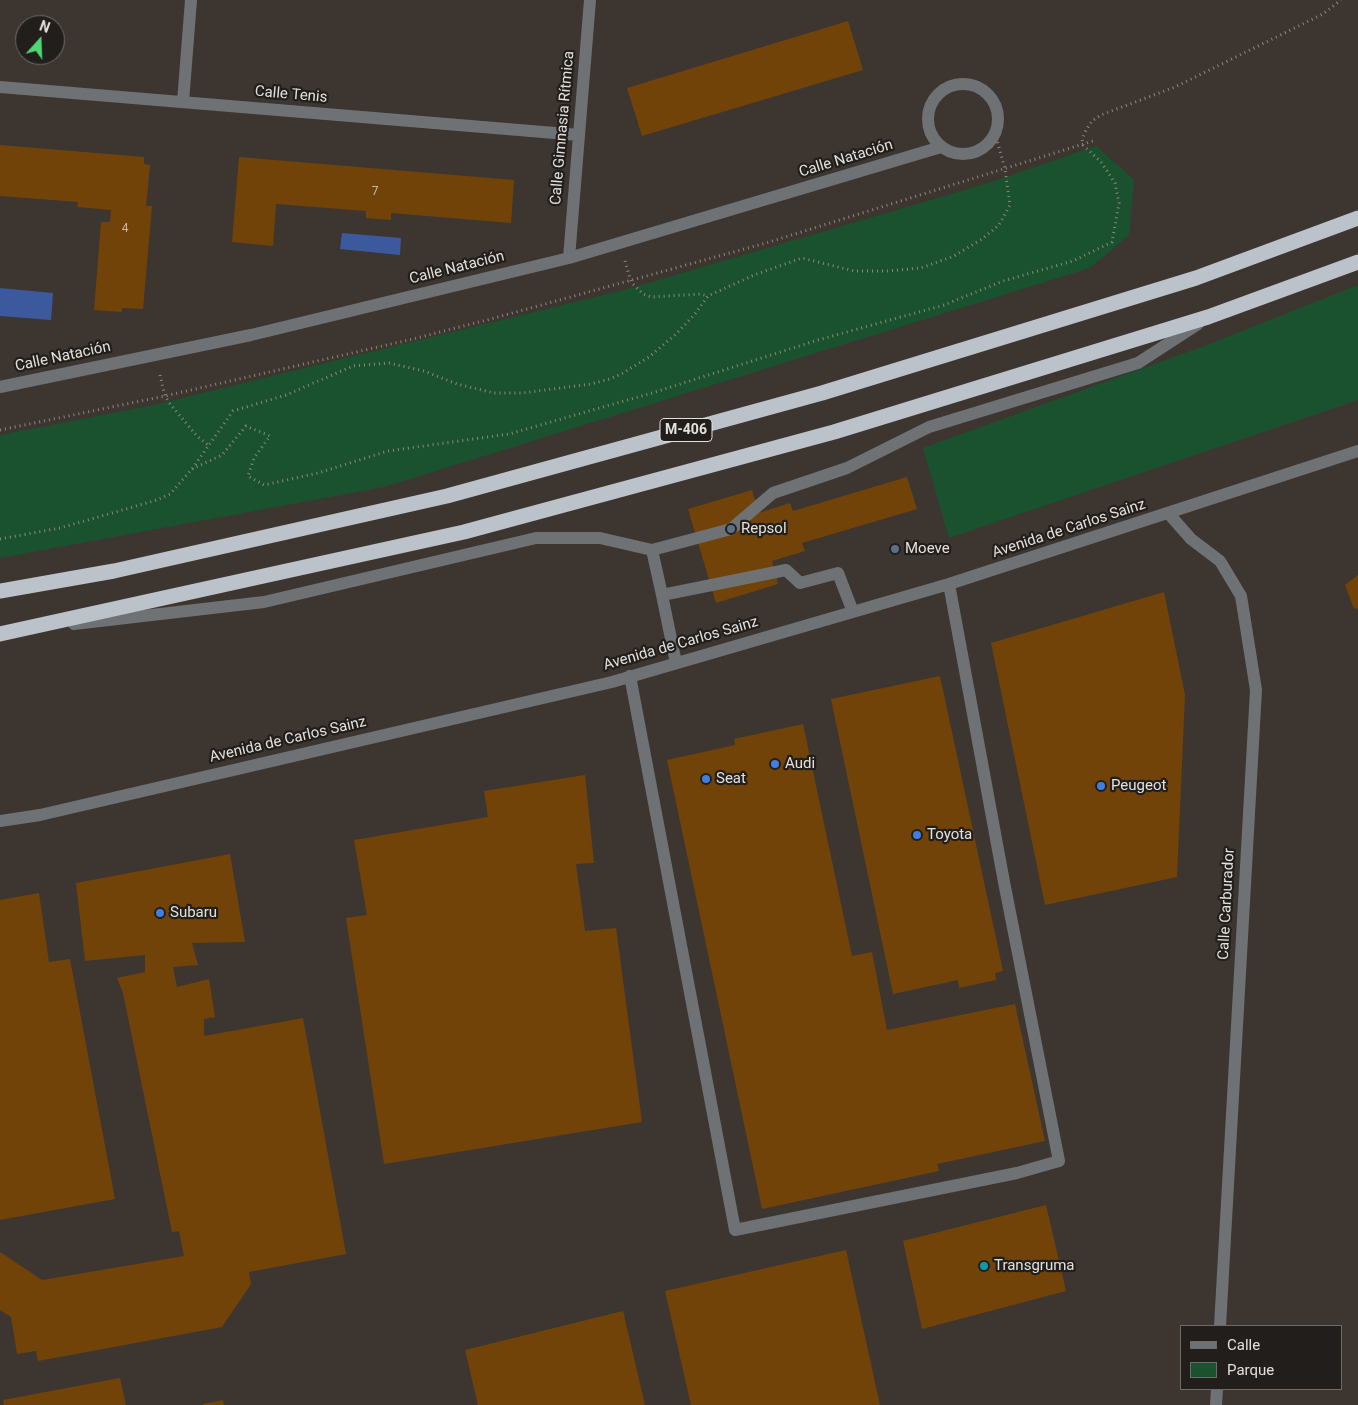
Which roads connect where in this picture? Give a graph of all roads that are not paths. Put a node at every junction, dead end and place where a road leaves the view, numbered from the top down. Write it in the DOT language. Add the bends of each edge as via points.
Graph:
graph roads {
  1 [pos="191,0"];
  2 [pos="590,0"];
  3 [pos="0,87"];
  4 [pos="183,102"];
  5 [pos="579,135"];
  6 [pos="933,135"];
  7 [pos="941,147"];
  8 [pos="915,155"];
  9 [pos="1358,218"];
  10 [pos="569,258"];
  11 [pos="1358,262"];
  12 [pos="1208,317"];
  13 [pos="0,387"];
  14 [pos="1358,451"];
  15 [pos="1169,514"];
  16 [pos="652,550"];
  17 [pos="949,584"];
  18 [pos="0,591"];
  19 [pos="662,595"];
  20 [pos="853,612"];
  21 [pos="34,628"];
  22 [pos="0,634"];
  23 [pos="676,663"];
  24 [pos="630,676"];
  25 [pos="0,821"];
  26 [pos="1220,1325"];
  27 [pos="1217,1390"];
  28 [pos="1216,1405"];
  1 -- 4 [label="street"];
  2 -- 5 [label="street, Calle Gimnasia Rítmica"];
  3 -- 4 [label="street, Calle Tenis"];
  4 -- 5 [label="street, Calle Tenis"];
  5 -- 10 [label="street, Calle Gimnasia Rítmica"];
  6 -- 7 [label="street"];
  6 -- 7 [label="street" via="928,120 930,109 947,88 963,84 974,86 992,99 998,121 989,143 968,153 956,153"];
  6 -- 8 [label="street, Calle Natación"];
  7 -- 8 [label="street, Calle Natación"];
  8 -- 10 [label="street, Calle Natación"];
  9 -- 18 [label="highway, M-406" via="1196,278 822,393 447,496 114,571"];
  10 -- 13 [label="street, Calle Natación" via="251,335"];
  11 -- 12 [label="highway"];
  12 -- 16 [label="street" via="1138,362 929,427 847,468 773,493 731,529"];
  12 -- 21 [label="highway" via="834,432 464,532"];
  14 -- 15 [label="street, Avenida de Carlos Sainz"];
  15 -- 17 [label="street, Avenida de Carlos Sainz"];
  15 -- 26 [label="street, Calle Carburador" via="1190,539 1220,561 1242,596 1256,690"];
  16 -- 19 [label="street"];
  16 -- 21 [label="street" via="600,538 536,538 264,602"];
  17 -- 20 [label="street, Avenida de Carlos Sainz"];
  17 -- 24 [label="street" via="1059,1161 1017,1173 735,1230"];
  19 -- 20 [label="street" via="786,570 800,582 838,573"];
  19 -- 23 [label="street"];
  20 -- 23 [label="street, Avenida de Carlos Sainz"];
  21 -- 22 [label="highway"];
  23 -- 24 [label="street, Avenida de Carlos Sainz"];
  24 -- 25 [label="street, Avenida de Carlos Sainz" via="40,815"];
  27 -- 28 [label="street"];
}
